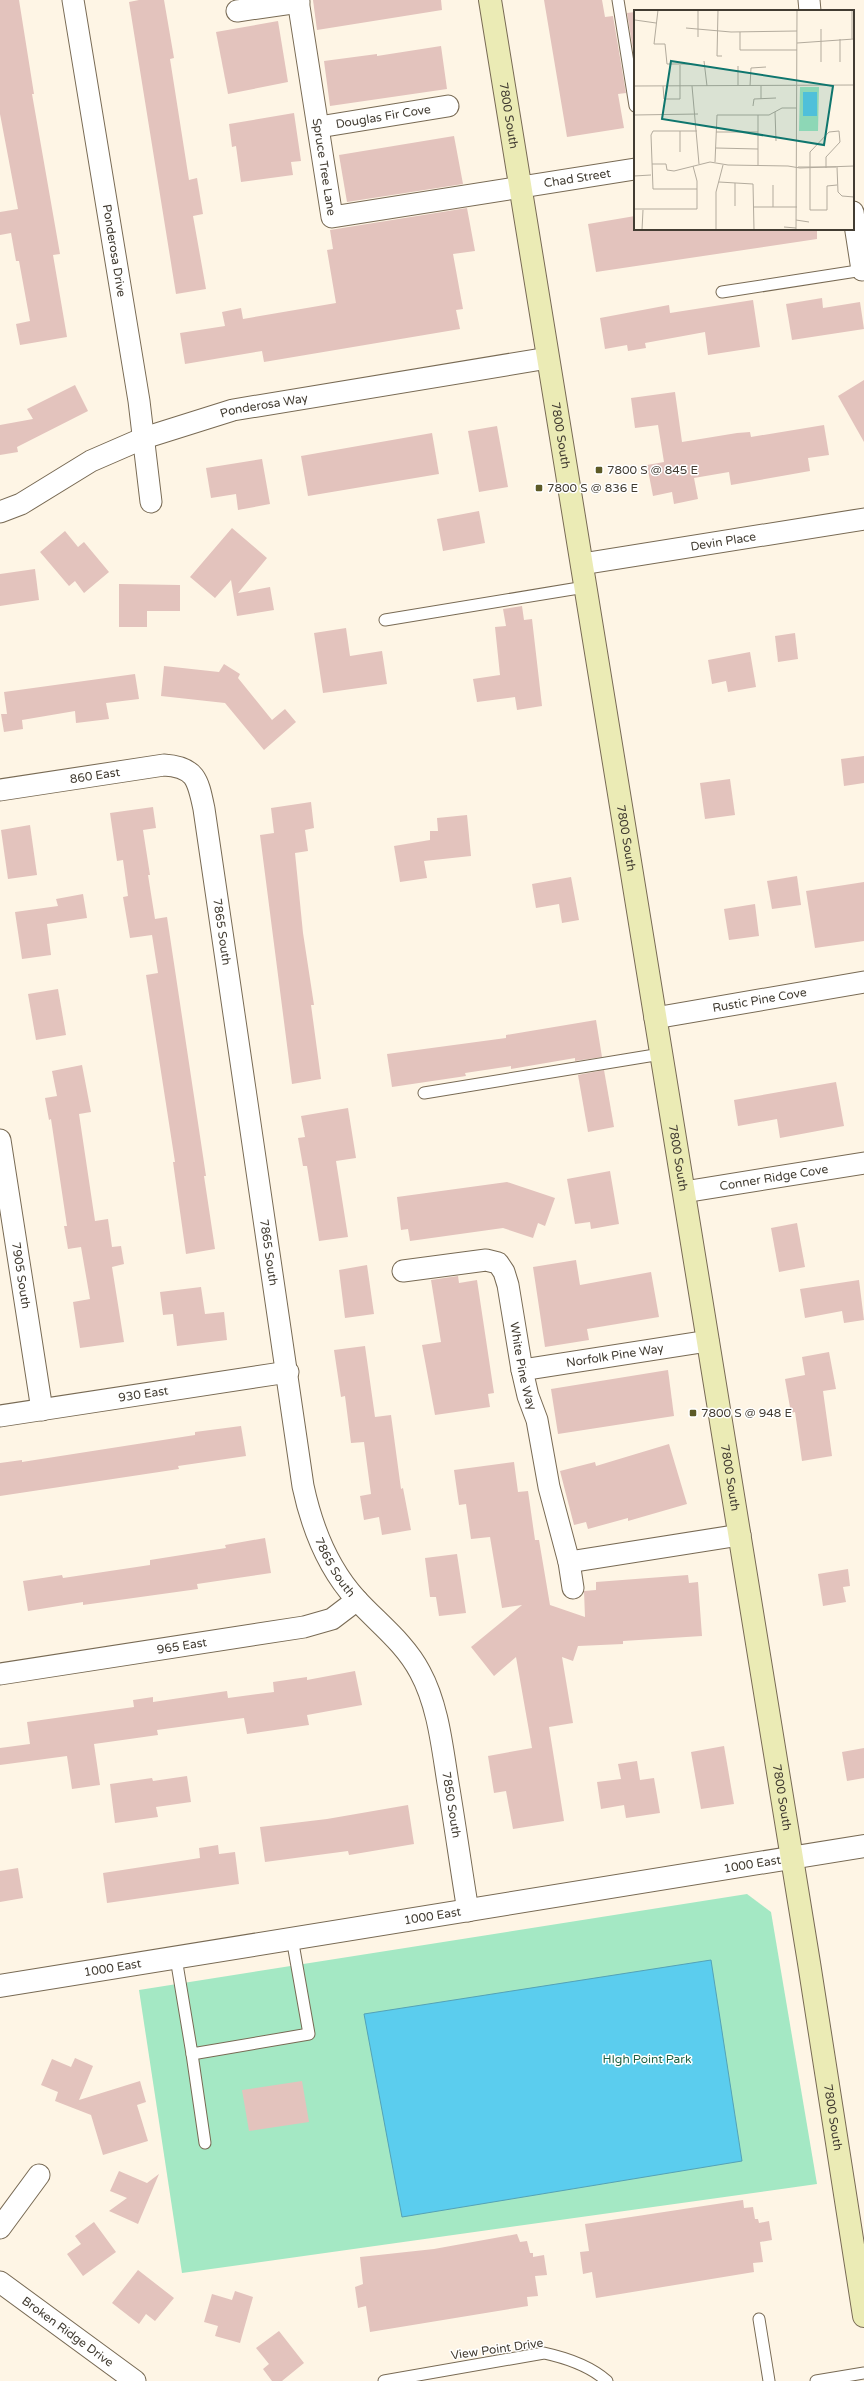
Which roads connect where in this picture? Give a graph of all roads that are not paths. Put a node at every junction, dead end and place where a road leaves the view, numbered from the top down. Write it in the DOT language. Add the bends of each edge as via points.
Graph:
graph roads {
  1 [pos="73,0"];
  2 [pos="490,0"];
  3 [pos="618,0"];
  4 [pos="809,0"];
  5 [pos="298,1"];
  6 [pos="810,10"];
  7 [pos="237,12"];
  8 [pos="634,100"];
  9 [pos="448,106"];
  10 [pos="318,127"];
  11 [pos="634,169"];
  12 [pos="520,187"];
  13 [pos="854,218"];
  14 [pos="863,270"];
  15 [pos="722,292"];
  16 [pos="548,358"];
  17 [pos="144,438"];
  18 [pos="151,502"];
  19 [pos="0,512"];
  20 [pos="864,519"];
  21 [pos="582,564"];
  22 [pos="585,587"];
  23 [pos="385,620"];
  24 [pos="190,770"];
  25 [pos="0,790"];
  26 [pos="864,982"];
  27 [pos="655,1018"];
  28 [pos="661,1054"];
  29 [pos="424,1093"];
  30 [pos="0,1140"];
  31 [pos="864,1163"];
  32 [pos="684,1192"];
  33 [pos="403,1271"];
  34 [pos="708,1341"];
  35 [pos="522,1370"];
  36 [pos="288,1372"];
  37 [pos="42,1410"];
  38 [pos="0,1416"];
  39 [pos="740,1535"];
  40 [pos="570,1562"];
  41 [pos="573,1588"];
  42 [pos="357,1600"];
  43 [pos="0,1674"];
  44 [pos="432,1700"];
  45 [pos="864,1846"];
  46 [pos="792,1859"];
  47 [pos="468,1911"];
  48 [pos="292,1938"];
  49 [pos="176,1958"];
  50 [pos="0,1986"];
  51 [pos="192,2054"];
  52 [pos="205,2143"];
  53 [pos="39,2175"];
  54 [pos="0,2228"];
  55 [pos="0,2282"];
  56 [pos="864,2316"];
  57 [pos="760,2319"];
  58 [pos="864,2373"];
  59 [pos="135,2381"];
  60 [pos="384,2381"];
  61 [pos="607,2381"];
  62 [pos="769,2381"];
  63 [pos="816,2381"];
  1 -- 17 [label="street, Ponderosa Drive"];
  2 -- 12 [label="main road, 7800 South"];
  3 -- 8 [label="lane"];
  4 -- 6 [label="street"];
  5 -- 7 [label="street"];
  5 -- 10 [label="street, Spruce Tree Lane"];
  9 -- 10 [label="street, Douglas Fir Cove"];
  10 -- 12 [label="street, Spruce Tree Lane" via="332,217"];
  11 -- 12 [label="street, Chad Street"];
  12 -- 16 [label="main road, 7800 South"];
  13 -- 14 [label="street"];
  14 -- 15 [label="lane"];
  16 -- 17 [label="street, Ponderosa Way" via="233,410"];
  16 -- 21 [label="main road, 7800 South"];
  17 -- 18 [label="street, Ponderosa Drive"];
  17 -- 19 [label="street, Ponderosa Way" via="92,461 21,504"];
  20 -- 21 [label="street, Devin Place"];
  21 -- 22 [label="main road, 7800 South"];
  22 -- 23 [label="lane"];
  22 -- 27 [label="main road, 7800 South"];
  24 -- 25 [label="street, 860 East" via="178,766 149,766"];
  24 -- 36 [label="street, 7865 South" via="197,782 204,808"];
  26 -- 27 [label="street, Rustic Pine Cove"];
  27 -- 28 [label="main road, 7800 South"];
  28 -- 29 [label="lane"];
  28 -- 32 [label="main road, 7800 South"];
  30 -- 37 [label="street, 7905 South"];
  31 -- 32 [label="street, Conner Ridge Cove"];
  32 -- 34 [label="main road, 7800 South"];
  33 -- 35 [label="street, White Pine Way" via="475,1260 498,1263 508,1285"];
  34 -- 35 [label="street, Norfolk Pine Way"];
  34 -- 39 [label="main road, 7800 South"];
  35 -- 40 [label="street, White Pine Way" via="537,1420 549,1487"];
  36 -- 37 [label="street, 930 East"];
  36 -- 42 [label="street, 7865 South" via="303,1486 310,1518 322,1549 338,1576"];
  37 -- 38 [label="street, 930 East"];
  39 -- 40 [label="street"];
  39 -- 46 [label="main road, 7800 South"];
  40 -- 41 [label="street, White Pine Way"];
  42 -- 43 [label="street, 965 East" via="332,1619 304,1627"];
  42 -- 44 [label="street, 7865 South" via="403,1646 420,1671"];
  44 -- 47 [label="street, 7850 South"];
  45 -- 46 [label="street, 1000 East"];
  46 -- 47 [label="street, 1000 East"];
  46 -- 56 [label="main road, 7800 South"];
  47 -- 48 [label="street, 1000 East"];
  48 -- 49 [label="street, 1000 East"];
  48 -- 51 [label="lane" via="309,2034"];
  49 -- 50 [label="street, 1000 East"];
  49 -- 51 [label="lane"];
  51 -- 52 [label="lane"];
  53 -- 54 [label="street"];
  55 -- 59 [label="street, Broken Ridge Drive"];
  57 -- 62 [label="lane"];
  58 -- 63 [label="lane"];
  60 -- 61 [label="lane, View Point Drive" via="544,2353 563,2357 594,2370"];
}
